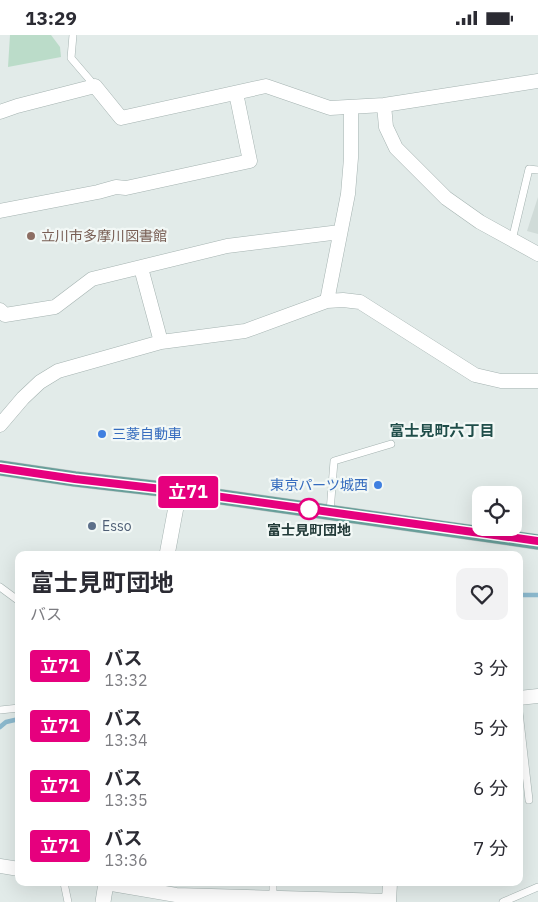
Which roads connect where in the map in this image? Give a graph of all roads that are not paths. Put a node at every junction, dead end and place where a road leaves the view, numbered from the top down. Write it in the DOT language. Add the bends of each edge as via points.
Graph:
graph roads {
  1 [pos="73,35"];
  2 [pos="538,81"];
  3 [pos="95,86"];
  4 [pos="236,93"];
  5 [pos="384,105"];
  6 [pos="351,108"];
  7 [pos="0,112"];
  8 [pos="538,170"];
  9 [pos="0,211"];
  10 [pos="340,232"];
  11 [pos="512,240"];
  12 [pos="538,254"];
  13 [pos="141,268"];
  14 [pos="327,301"];
  15 [pos="0,310"];
  16 [pos="161,342"];
  17 [pos="538,381"];
  18 [pos="0,425"];
  19 [pos="391,444"];
  20 [pos="0,468"];
  21 [pos="179,491"];
  22 [pos="330,512"];
  23 [pos="538,541"];
  24 [pos="168,551"];
  25 [pos="0,587"];
  26 [pos="15,598"];
  27 [pos="538,696"];
  28 [pos="523,698"];
  29 [pos="15,708"];
  30 [pos="0,710"];
  31 [pos="523,747"];
  32 [pos="529,800"];
  33 [pos="0,866"];
  34 [pos="15,868"];
  35 [pos="65,886"];
  36 [pos="106,886"];
  37 [pos="124,886"];
  38 [pos="273,886"];
  39 [pos="390,886"];
  40 [pos="538,887"];
  41 [pos="273,899"];
  42 [pos="389,901"];
  43 [pos="68,902"];
  44 [pos="103,902"];
  45 [pos="503,902"];
  1 -- 3 [label="lane" via="71,58"];
  2 -- 5 [label="street"];
  3 -- 4 [label="street" via="121,118"];
  3 -- 7 [label="street"];
  4 -- 6 [label="street" via="266,85 330,108"];
  4 -- 9 [label="street" via="250,161"];
  5 -- 6 [label="street"];
  5 -- 11 [label="street" via="386,127 396,148 446,198"];
  6 -- 10 [label="street" via="348,194"];
  8 -- 11 [label="lane" via="529,169"];
  10 -- 13 [label="street" via="227,246"];
  10 -- 14 [label="street"];
  11 -- 12 [label="street"];
  13 -- 15 [label="street" via="92,279 55,307 5,315"];
  13 -- 16 [label="street"];
  14 -- 16 [label="street" via="245,331"];
  14 -- 17 [label="street" via="360,302 475,375 501,381"];
  16 -- 18 [label="street" via="58,371 40,382"];
  19 -- 22 [label="lane" via="334,461"];
  20 -- 21 [label="main road"];
  21 -- 22 [label="main road"];
  21 -- 24 [label="street"];
  22 -- 23 [label="main road"];
  25 -- 26 [label="lane"];
  27 -- 28 [label="street"];
  29 -- 30 [label="lane"];
  31 -- 32 [label="lane"];
  33 -- 34 [label="street"];
  35 -- 43 [label="lane"];
  36 -- 44 [label="street"];
  37 -- 41 [label="street" via="176,895"];
  38 -- 41 [label="lane"];
  39 -- 42 [label="street"];
  40 -- 45 [label="lane"];
  41 -- 42 [label="street"];
}
